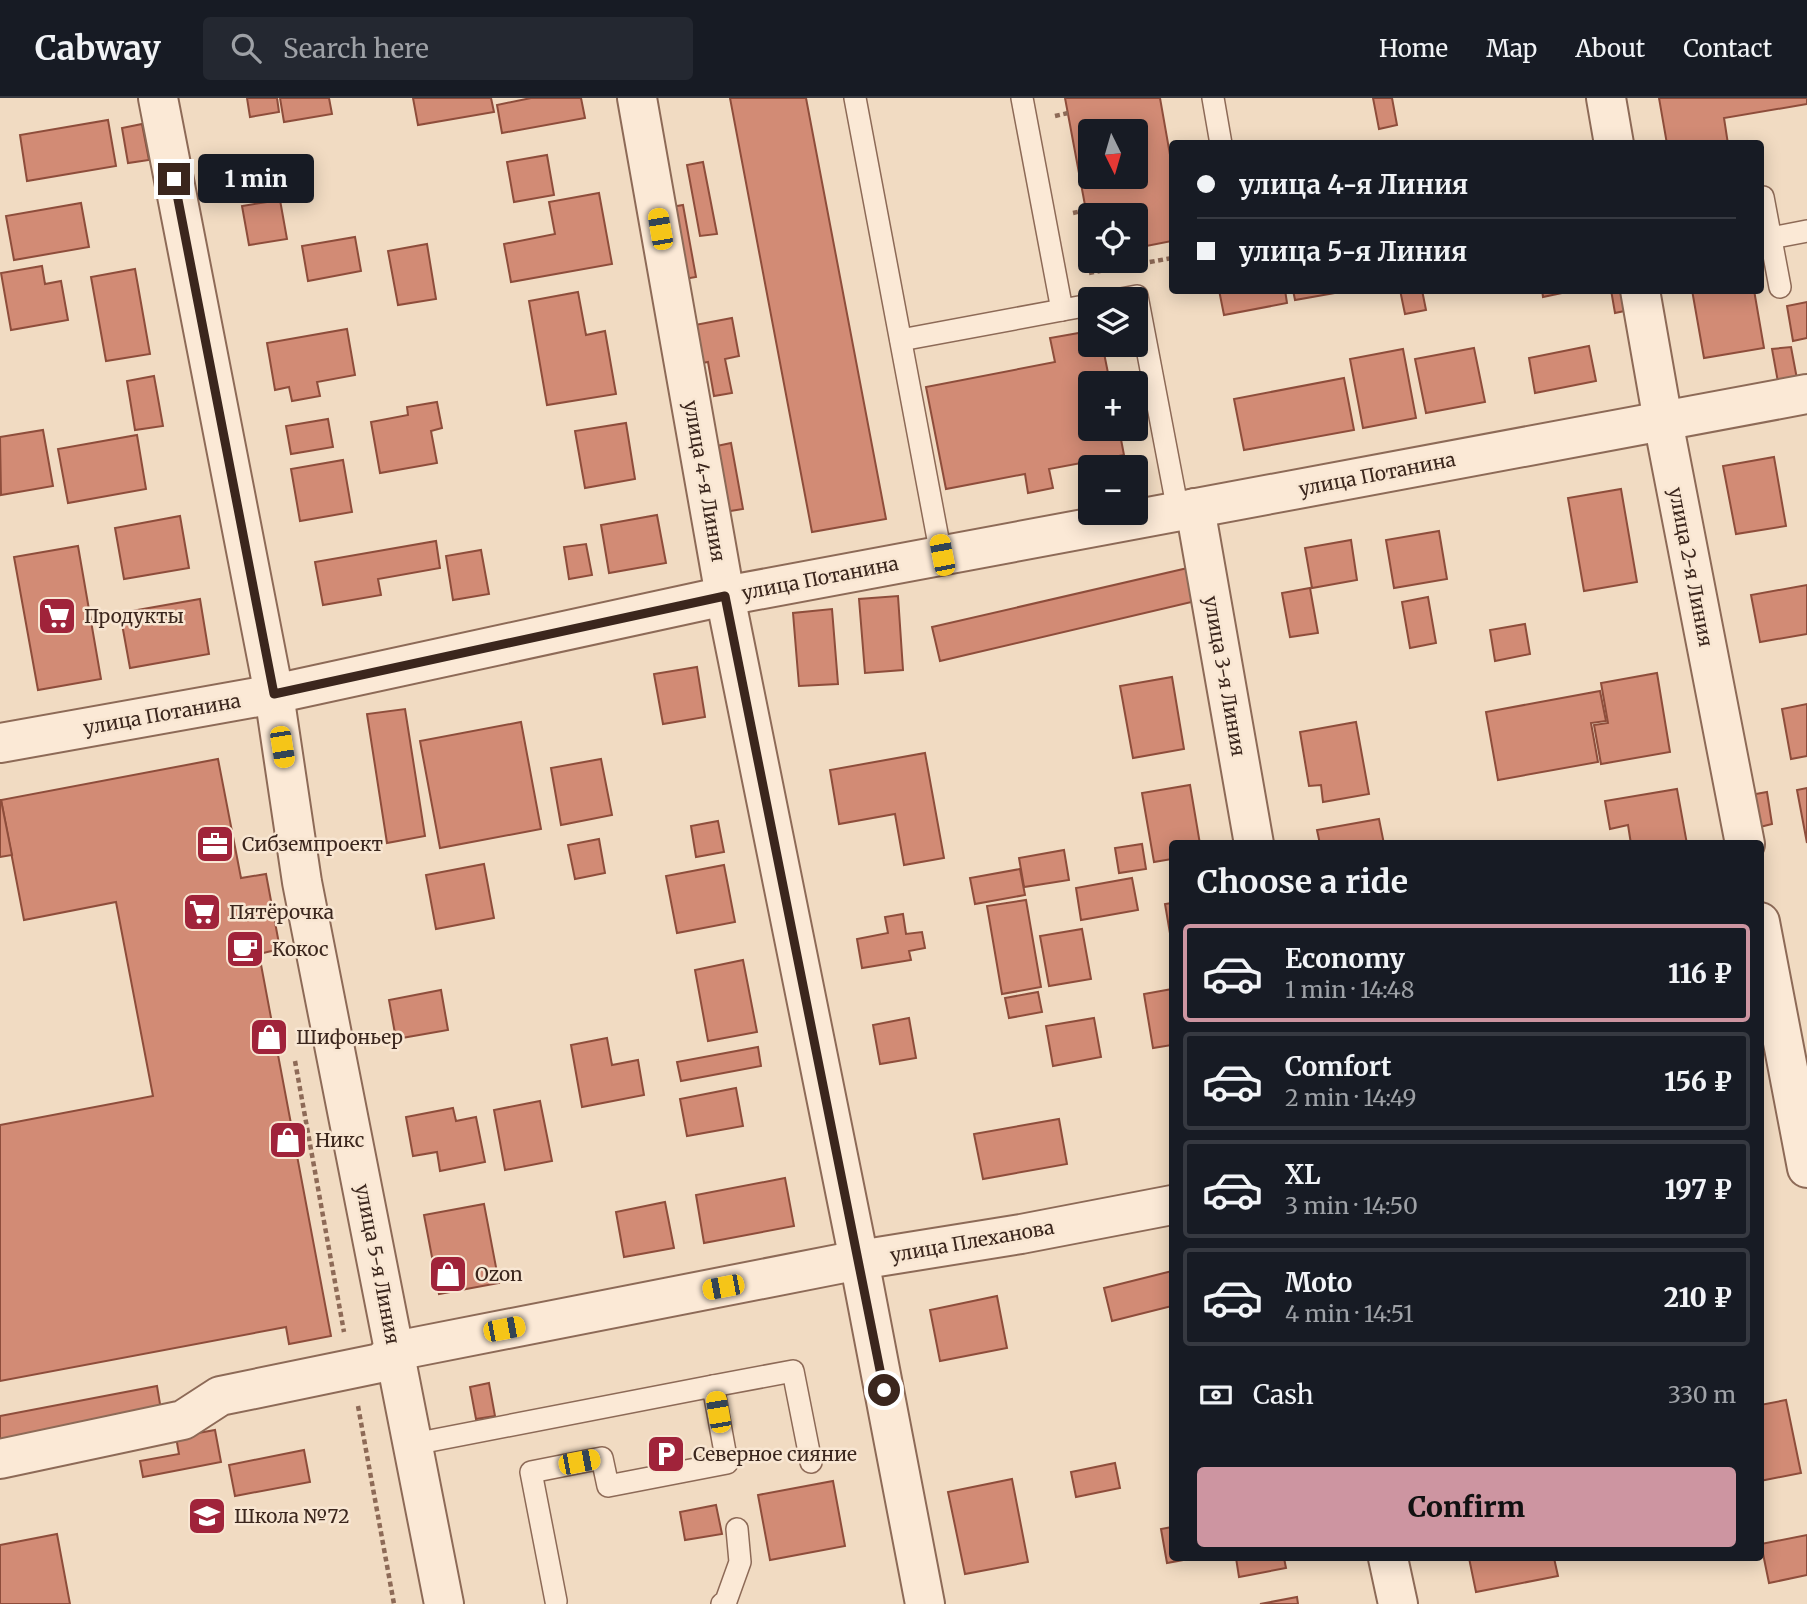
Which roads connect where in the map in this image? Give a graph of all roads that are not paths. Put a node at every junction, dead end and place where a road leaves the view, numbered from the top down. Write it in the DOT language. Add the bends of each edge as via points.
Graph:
graph roads {
  1 [pos="158,98"];
  2 [pos="637,98"];
  3 [pos="855,98"];
  4 [pos="1022,98"];
  5 [pos="1213,98"];
  6 [pos="1605,98"];
  7 [pos="1220,140"];
  8 [pos="1613,140"];
  9 [pos="1764,202"];
  10 [pos="1807,231"];
  11 [pos="1771,238"];
  12 [pos="1780,287"];
  13 [pos="1641,294"];
  14 [pos="1078,307"];
  15 [pos="1062,310"];
  16 [pos="901,340"];
  17 [pos="1148,344"];
  18 [pos="1807,394"];
  19 [pos="1663,421"];
  20 [pos="1186,510"];
  21 [pos="942,555"];
  22 [pos="725,596"];
  23 [pos="274,694"];
  24 [pos="0,743"];
  25 [pos="1253,840"];
  26 [pos="1744,840"];
  27 [pos="1764,946"];
  28 [pos="1787,1087"];
  29 [pos="1807,1168"];
  30 [pos="1169,1206"];
  31 [pos="859,1260"];
  32 [pos="395,1351"];
  33 [pos="713,1386"];
  34 [pos="414,1444"];
  35 [pos="0,1459"];
  36 [pos="811,1462"];
  37 [pos="737,1529"];
  38 [pos="1389,1561"];
  39 [pos="556,1601"];
  40 [pos="444,1604"];
  41 [pos="722,1604"];
  42 [pos="925,1604"];
  43 [pos="1398,1604"];
  1 -- 23 [label="street, улица 5-я Линия"];
  2 -- 22 [label="street, улица 4-я Линия"];
  3 -- 16 [label="lane"];
  4 -- 15 [label="lane"];
  5 -- 7 [label="lane"];
  6 -- 8 [label="street"];
  9 -- 11 [label="lane"];
  10 -- 11 [label="lane"];
  11 -- 12 [label="lane"];
  13 -- 19 [label="street, улица 2-я Линия"];
  14 -- 15 [label="lane"];
  15 -- 16 [label="lane"];
  16 -- 21 [label="lane"];
  17 -- 20 [label="lane"];
  18 -- 19 [label="street, улица Потанина"];
  19 -- 20 [label="street, улица Потанина"];
  19 -- 26 [label="street, улица 2-я Линия"];
  20 -- 21 [label="street, улица Потанина"];
  20 -- 25 [label="street, улица 3-я Линия"];
  21 -- 22 [label="street, улица Потанина"];
  22 -- 23 [label="street, улица Потанина"];
  22 -- 31 [label="street, улица 4-я Линия"];
  23 -- 24 [label="street, улица Потанина"];
  23 -- 32 [label="street, улица 5-я Линия" via="302,882"];
  27 -- 28 [label="street"];
  28 -- 29 [label="street"];
  30 -- 31 [label="street, улица Плеханова"];
  31 -- 32 [label="street, улица Плеханова"];
  31 -- 42 [label="street, улица 4-я Линия"];
  32 -- 34 [label="street, улица 5-я Линия"];
  32 -- 35 [label="street, улица Плеханова" via="380,1363 220,1396 183,1420"];
  33 -- 34 [label="lane"];
  33 -- 36 [label="lane" via="793,1371"];
  33 -- 39 [label="lane" via="727,1463 608,1486 602,1458 531,1472"];
  34 -- 40 [label="street, улица 5-я Линия"];
  37 -- 41 [label="lane" via="740,1562"];
  38 -- 43 [label="street"];
}
